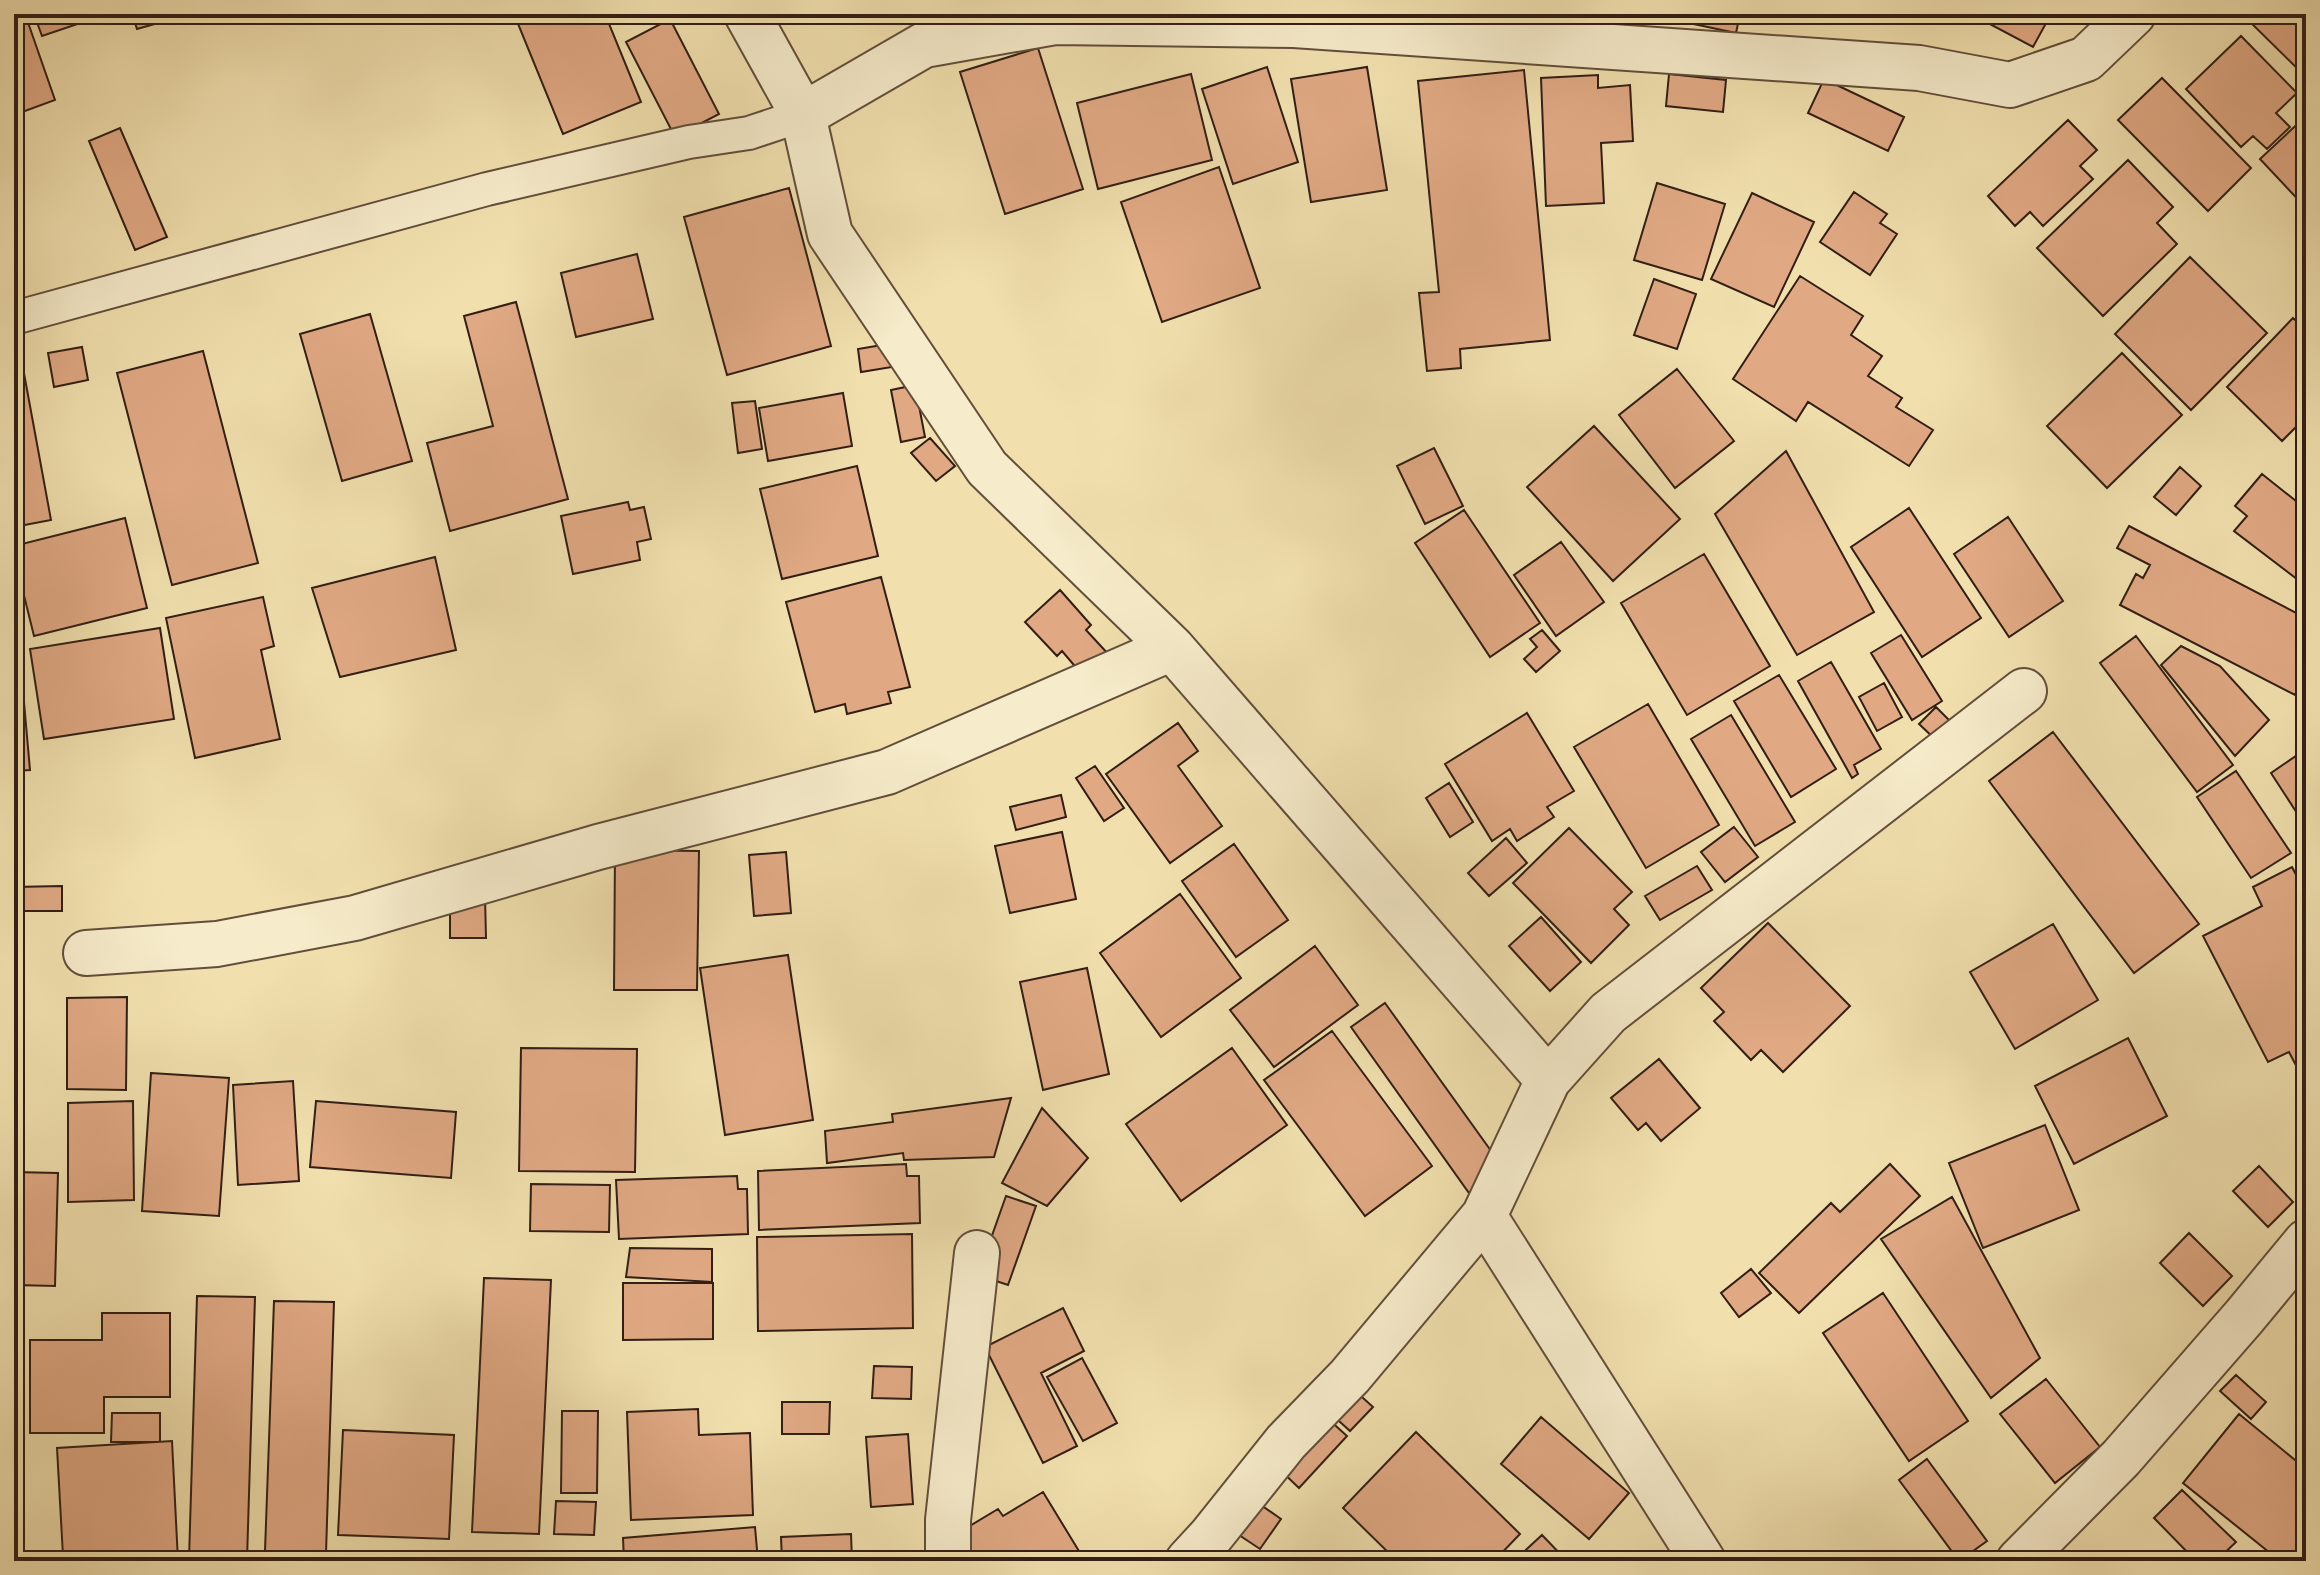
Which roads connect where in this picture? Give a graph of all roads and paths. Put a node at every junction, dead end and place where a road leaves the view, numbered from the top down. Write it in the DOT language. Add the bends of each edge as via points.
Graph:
graph roads {
  1 [pos="747,14"];
  2 [pos="2133,14"];
  3 [pos="803,115"];
  4 [pos="14,318"];
  5 [pos="1172,648"];
  6 [pos="2024,691"];
  7 [pos="86,953"];
  8 [pos="1548,1080"];
  9 [pos="1484,1216"];
  10 [pos="2306,1242"];
  11 [pos="977,1253"];
  12 [pos="948,1561"];
  13 [pos="1188,1561"];
  14 [pos="1703,1561"];
  15 [pos="2019,1561"];
  1 -- 3 [label="street"];
  2 -- 3 [label="street" via="2086,59 2010,85 1919,68 1294,25 1055,22 924,45"];
  3 -- 4 [label="lane" via="749,133 487,189"];
  3 -- 5 [label="street" via="830,234 987,468"];
  5 -- 7 [label="street" via="887,772 598,847 355,918 217,944"];
  5 -- 8 [label="street"];
  6 -- 8 [label="street" via="1608,1013"];
  8 -- 9 [label="street"];
  9 -- 13 [label="street"];
  9 -- 14 [label="street"];
  10 -- 15 [label="street" via="2121,1458"];
  11 -- 12 [label="street"];
}
